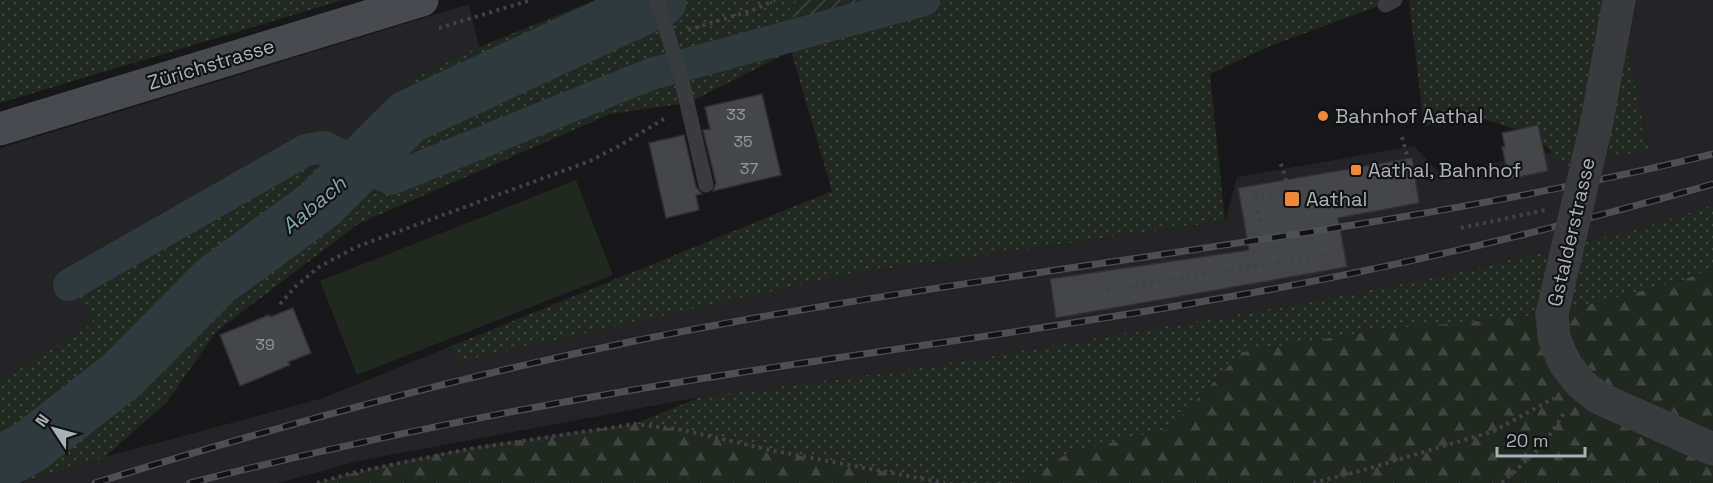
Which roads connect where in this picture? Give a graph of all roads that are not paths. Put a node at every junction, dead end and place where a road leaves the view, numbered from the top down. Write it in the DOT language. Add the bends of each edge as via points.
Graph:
graph roads {
  1 [pos="422,0"];
  2 [pos="657,0"];
  3 [pos="1619,0"];
  4 [pos="0,129"];
  5 [pos="706,185"];
  6 [pos="1713,449"];
  1 -- 4 [label="main road, Zürichstrasse"];
  2 -- 5 [label="lane" via="688,103"];
  3 -- 6 [label="street, Gstalderstrasse, bridge" via="1597,121 1552,314 1554,338 1565,364 1599,398"];
}
